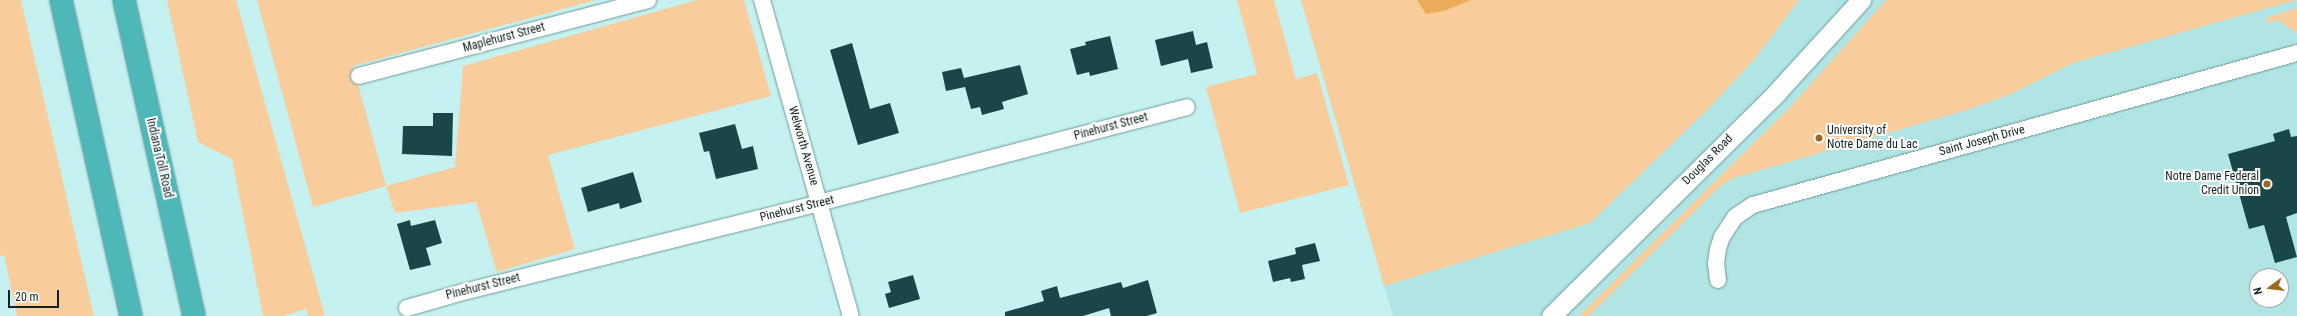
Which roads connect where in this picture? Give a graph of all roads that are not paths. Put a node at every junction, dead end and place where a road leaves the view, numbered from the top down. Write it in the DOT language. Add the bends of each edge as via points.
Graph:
graph roads {
  1 [pos="61,0"];
  2 [pos="124,0"];
  3 [pos="648,0"];
  4 [pos="762,0"];
  5 [pos="1861,0"];
  6 [pos="2297,53"];
  7 [pos="359,76"];
  8 [pos="1187,107"];
  9 [pos="819,204"];
  10 [pos="1718,280"];
  11 [pos="406,308"];
  12 [pos="131,316"];
  13 [pos="194,316"];
  14 [pos="851,316"];
  15 [pos="1551,316"];
  1 -- 12 [label="highway"];
  2 -- 13 [label="highway, Indiana Toll Road"];
  3 -- 7 [label="street, Maplehurst Street"];
  4 -- 9 [label="street, Welworth Avenue"];
  5 -- 15 [label="street, Douglas Road" via="1777,92"];
  6 -- 10 [label="street, Saint Joseph Drive" via="1753,205 1735,217 1722,237 1716,264"];
  8 -- 9 [label="street, Pinehurst Street"];
  9 -- 11 [label="street, Pinehurst Street"];
  9 -- 14 [label="street, Welworth Avenue"];
}
